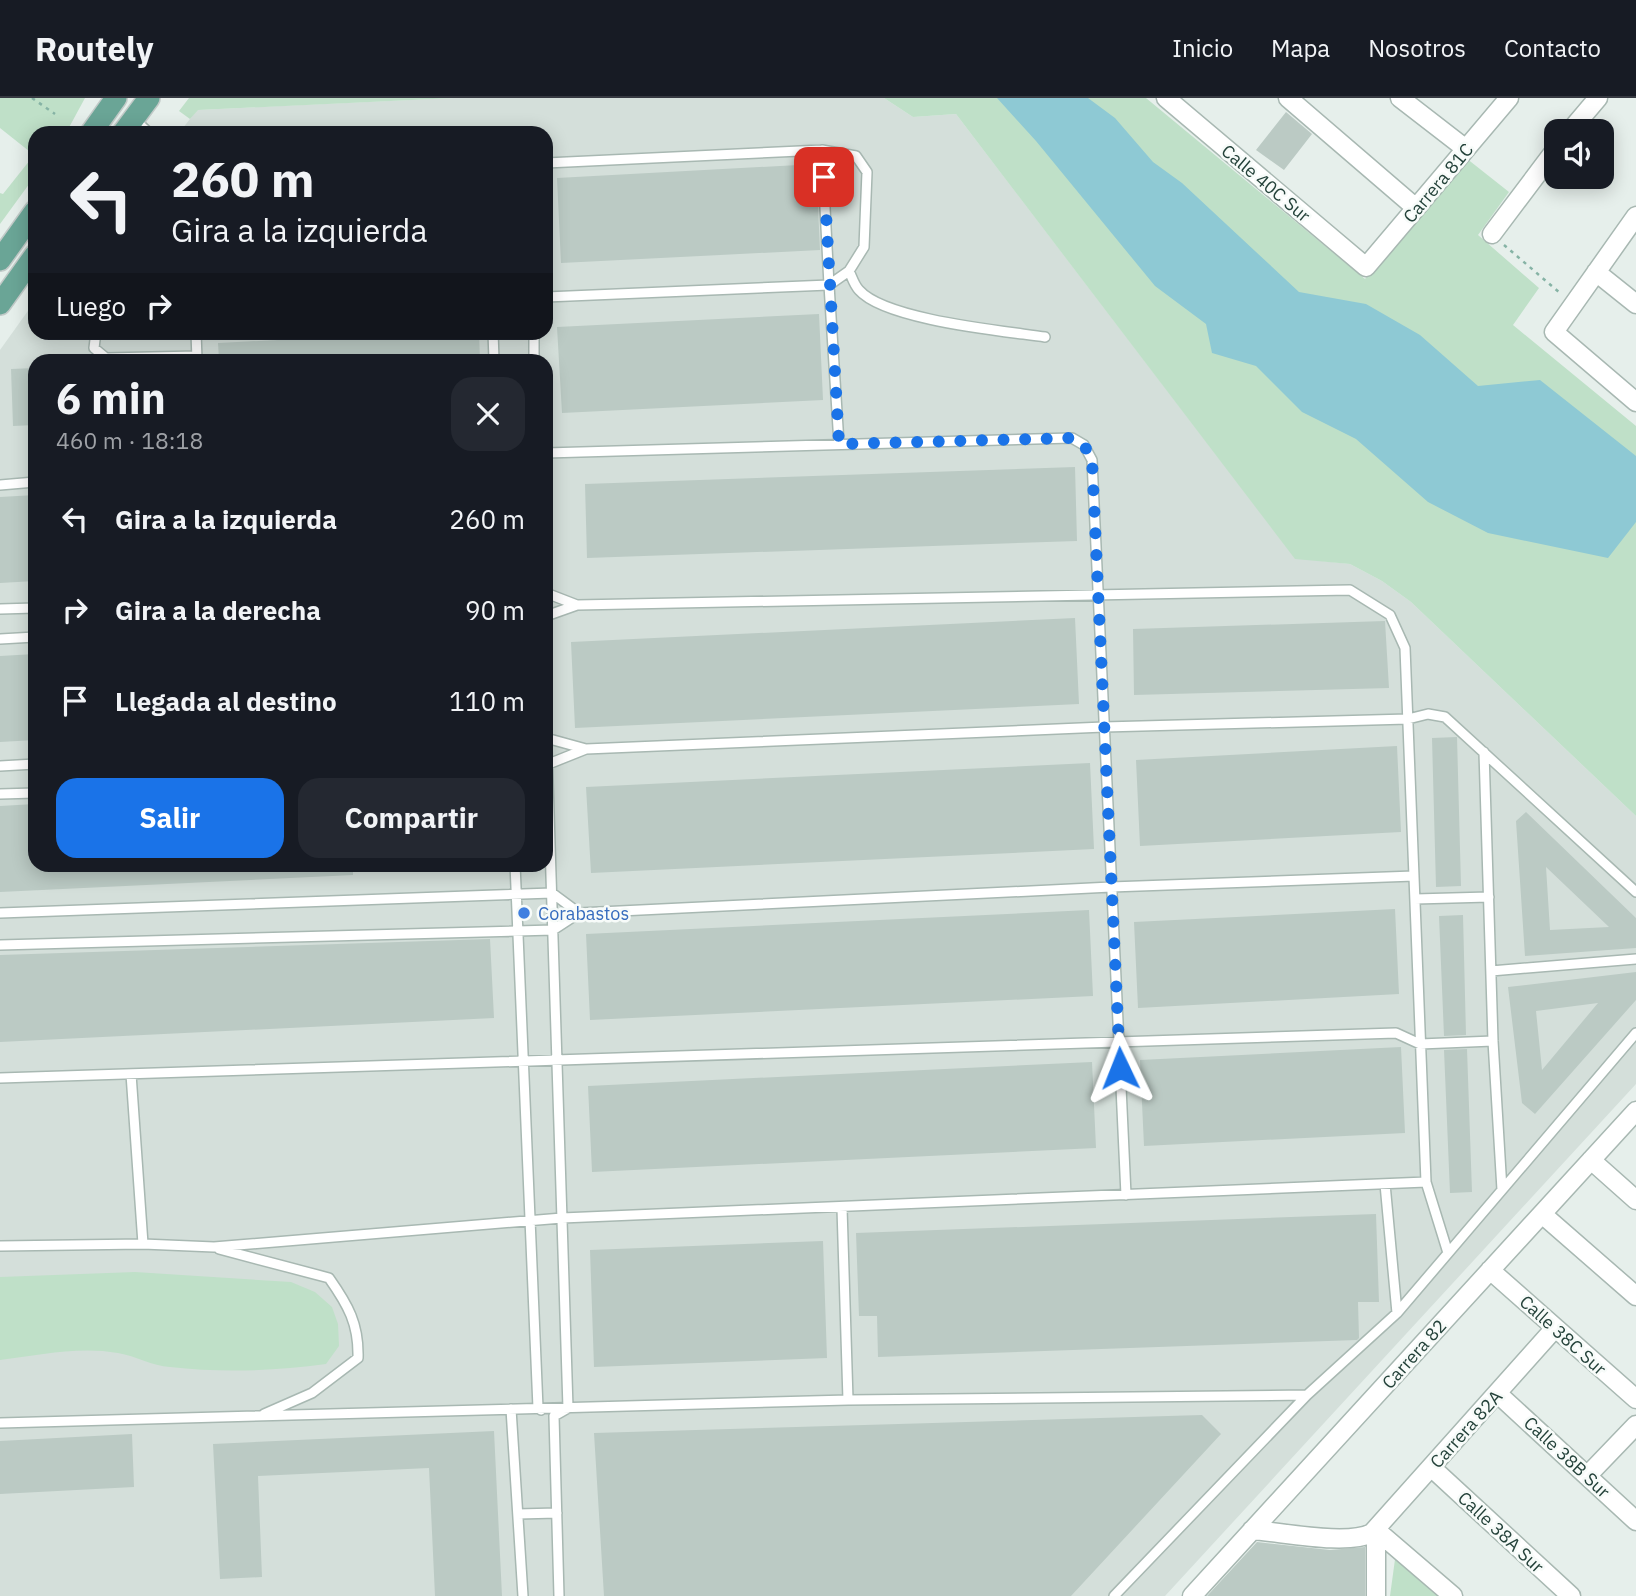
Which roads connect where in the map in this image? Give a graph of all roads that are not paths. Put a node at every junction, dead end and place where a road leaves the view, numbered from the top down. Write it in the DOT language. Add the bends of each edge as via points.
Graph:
graph roads {
  1 [pos="149,98"];
  2 [pos="1166,98"];
  3 [pos="1288,98"];
  4 [pos="1400,98"];
  5 [pos="1509,98"];
  6 [pos="1598,98"];
  7 [pos="114,100"];
  8 [pos="1186,104"];
  9 [pos="1580,119"];
  10 [pos="96,126"];
  11 [pos="134,126"];
  12 [pos="137,126"];
  13 [pos="1466,149"];
  14 [pos="822,150"];
  15 [pos="553,163"];
  16 [pos="1544,165"];
  17 [pos="1416,208"];
  18 [pos="1636,216"];
  19 [pos="28,221"];
  20 [pos="1492,234"];
  21 [pos="0,260"];
  22 [pos="28,265"];
  23 [pos="1366,267"];
  24 [pos="849,271"];
  25 [pos="1596,272"];
  26 [pos="829,285"];
  27 [pos="553,297"];
  28 [pos="0,304"];
  29 [pos="1636,304"];
  30 [pos="1045,337"];
  31 [pos="1636,402"];
  32 [pos="839,444"];
  33 [pos="553,453"];
  34 [pos="28,483"];
  35 [pos="0,485"];
  36 [pos="553,595"];
  37 [pos="1098,595"];
  38 [pos="577,604"];
  39 [pos="28,608"];
  40 [pos="0,609"];
  41 [pos="553,613"];
  42 [pos="28,637"];
  43 [pos="0,639"];
  44 [pos="1408,719"];
  45 [pos="1104,727"];
  46 [pos="553,740"];
  47 [pos="586,749"];
  48 [pos="1485,752"];
  49 [pos="553,763"];
  50 [pos="28,764"];
  51 [pos="0,766"];
  52 [pos="28,793"];
  53 [pos="0,794"];
  54 [pos="515,872"];
  55 [pos="551,872"];
  56 [pos="1414,876"];
  57 [pos="1111,887"];
  58 [pos="1636,892"];
  59 [pos="552,893"];
  60 [pos="516,894"];
  61 [pos="1489,897"];
  62 [pos="1415,899"];
  63 [pos="0,913"];
  64 [pos="579,913"];
  65 [pos="518,930"];
  66 [pos="553,930"];
  67 [pos="0,945"];
  68 [pos="1636,958"];
  69 [pos="1491,971"];
  70 [pos="1636,1033"];
  71 [pos="1493,1041"];
  72 [pos="1119,1043"];
  73 [pos="1420,1044"];
  74 [pos="557,1061"];
  75 [pos="523,1063"];
  76 [pos="131,1074"];
  77 [pos="0,1078"];
  78 [pos="1636,1111"];
  79 [pos="1591,1160"];
  80 [pos="1426,1182"];
  81 [pos="1385,1184"];
  82 [pos="1502,1190"];
  83 [pos="1126,1195"];
  84 [pos="1636,1200"];
  85 [pos="842,1208"];
  86 [pos="1542,1214"];
  87 [pos="562,1218"];
  88 [pos="530,1221"];
  89 [pos="143,1244"];
  90 [pos="0,1246"];
  91 [pos="214,1247"];
  92 [pos="1448,1253"];
  93 [pos="1490,1270"];
  94 [pos="1636,1296"];
  95 [pos="1396,1313"];
  96 [pos="1555,1328"];
  97 [pos="1497,1393"];
  98 [pos="1307,1395"];
  99 [pos="1636,1399"];
  100 [pos="848,1400"];
  101 [pos="568,1408"];
  102 [pos="511,1409"];
  103 [pos="538,1409"];
  104 [pos="259,1416"];
  105 [pos="554,1416"];
  106 [pos="0,1423"];
  107 [pos="1636,1425"];
  108 [pos="1432,1467"];
  109 [pos="1587,1476"];
  110 [pos="557,1513"];
  111 [pos="518,1514"];
  112 [pos="1636,1521"];
  113 [pos="1252,1530"];
  114 [pos="1376,1530"];
  115 [pos="523,1596"];
  116 [pos="559,1596"];
  117 [pos="1114,1596"];
  118 [pos="1192,1596"];
  119 [pos="1376,1596"];
  120 [pos="1452,1596"];
  121 [pos="1571,1596"];
  1 -- 12 [label="main road"];
  2 -- 8 [label="street, Calle 40C Sur"];
  3 -- 17 [label="street"];
  4 -- 13 [label="street"];
  5 -- 13 [label="street, Carrera 81C"];
  6 -- 9 [label="street"];
  7 -- 10 [label="main road"];
  7 -- 11 [label="main road"];
  8 -- 23 [label="street, Calle 40C Sur"];
  13 -- 17 [label="street, Carrera 81C"];
  14 -- 15 [label="lane"];
  14 -- 24 [label="lane" via="856,156 867,172 864,247"];
  14 -- 26 [label="lane"];
  16 -- 20 [label="street"];
  17 -- 23 [label="street, Carrera 81C"];
  18 -- 25 [label="street"];
  19 -- 21 [label="main road"];
  22 -- 28 [label="main road"];
  24 -- 26 [label="lane"];
  24 -- 30 [label="lane" via="858,290 879,304 951,323"];
  25 -- 29 [label="street"];
  25 -- 31 [label="street" via="1554,331"];
  26 -- 27 [label="lane"];
  26 -- 32 [label="lane"];
  32 -- 33 [label="lane"];
  32 -- 37 [label="lane" via="1072,438 1084,445 1092,460"];
  34 -- 35 [label="lane"];
  36 -- 38 [label="lane"];
  37 -- 38 [label="lane"];
  37 -- 44 [label="lane" via="1350,590 1390,615 1405,648"];
  37 -- 45 [label="lane"];
  38 -- 41 [label="lane"];
  39 -- 40 [label="lane"];
  42 -- 43 [label="lane"];
  44 -- 45 [label="lane"];
  44 -- 48 [label="lane" via="1445,716"];
  44 -- 56 [label="lane"];
  45 -- 47 [label="lane"];
  45 -- 57 [label="lane"];
  46 -- 47 [label="lane"];
  47 -- 49 [label="lane"];
  48 -- 58 [label="lane"];
  48 -- 61 [label="lane"];
  50 -- 51 [label="lane"];
  52 -- 53 [label="lane"];
  54 -- 60 [label="lane"];
  55 -- 59 [label="lane"];
  56 -- 57 [label="lane"];
  56 -- 62 [label="lane"];
  57 -- 64 [label="lane"];
  57 -- 72 [label="lane"];
  59 -- 60 [label="lane"];
  59 -- 64 [label="lane"];
  59 -- 66 [label="lane"];
  60 -- 63 [label="lane"];
  60 -- 65 [label="lane"];
  61 -- 62 [label="lane"];
  61 -- 69 [label="lane"];
  62 -- 73 [label="lane"];
  64 -- 66 [label="lane"];
  65 -- 66 [label="lane"];
  65 -- 67 [label="lane"];
  65 -- 75 [label="lane"];
  66 -- 74 [label="lane"];
  68 -- 69 [label="lane"];
  69 -- 71 [label="lane"];
  70 -- 82 [label="lane"];
  71 -- 73 [label="lane"];
  71 -- 82 [label="lane"];
  72 -- 73 [label="lane" via="1396,1034"];
  72 -- 74 [label="lane"];
  72 -- 83 [label="lane"];
  73 -- 80 [label="lane"];
  74 -- 75 [label="lane"];
  74 -- 87 [label="lane"];
  75 -- 76 [label="lane"];
  75 -- 88 [label="lane"];
  76 -- 77 [label="lane"];
  76 -- 89 [label="lane"];
  78 -- 79 [label="street, Carrera 82"];
  79 -- 84 [label="street"];
  79 -- 86 [label="street, Carrera 82"];
  80 -- 81 [label="lane"];
  80 -- 92 [label="lane"];
  81 -- 83 [label="lane"];
  81 -- 95 [label="lane"];
  82 -- 92 [label="lane"];
  83 -- 85 [label="lane"];
  85 -- 87 [label="lane"];
  85 -- 100 [label="lane"];
  86 -- 93 [label="street, Carrera 82"];
  86 -- 94 [label="street"];
  87 -- 88 [label="lane"];
  87 -- 101 [label="lane"];
  88 -- 91 [label="lane"];
  88 -- 103 [label="lane"];
  89 -- 90 [label="lane"];
  89 -- 91 [label="lane"];
  91 -- 104 [label="lane" via="329,1278 354,1317 358,1358 312,1393"];
  92 -- 95 [label="lane"];
  93 -- 96 [label="street, Calle 38C Sur"];
  93 -- 113 [label="street, Carrera 82"];
  95 -- 98 [label="lane"];
  96 -- 97 [label="street, Carrera 82A"];
  96 -- 99 [label="street, Calle 38C Sur"];
  97 -- 108 [label="street, Carrera 82A"];
  97 -- 109 [label="street, Calle 38B Sur"];
  98 -- 100 [label="lane"];
  98 -- 117 [label="lane"];
  100 -- 101 [label="lane"];
  101 -- 103 [label="lane"];
  101 -- 105 [label="lane"];
  102 -- 103 [label="lane"];
  102 -- 104 [label="lane"];
  102 -- 111 [label="lane"];
  103 -- 105 [label="lane"];
  104 -- 106 [label="lane"];
  105 -- 110 [label="lane"];
  107 -- 109 [label="street"];
  108 -- 114 [label="street, Carrera 82A"];
  108 -- 121 [label="street, Calle 38A Sur"];
  109 -- 112 [label="street, Calle 38B Sur"];
  110 -- 111 [label="lane"];
  110 -- 116 [label="lane"];
  111 -- 115 [label="lane"];
  113 -- 114 [label="street" via="1343,1539 1362,1538"];
  113 -- 118 [label="street, Carrera 82"];
  114 -- 119 [label="street"];
  114 -- 120 [label="street"];
}
